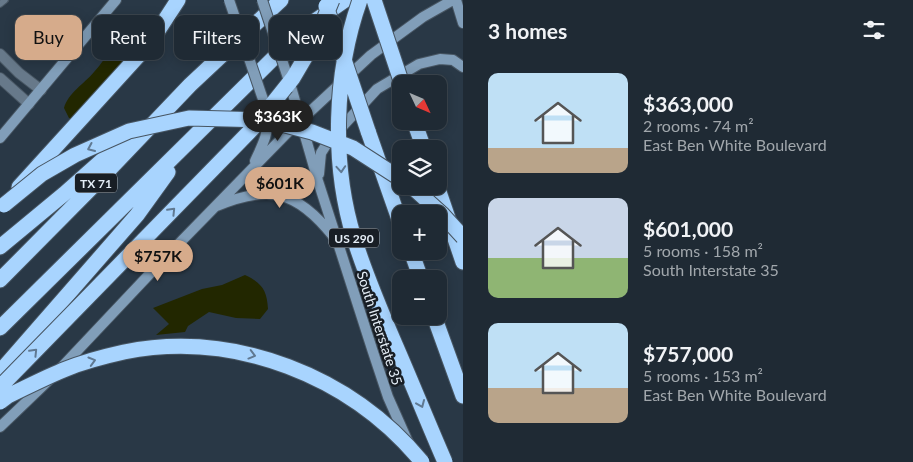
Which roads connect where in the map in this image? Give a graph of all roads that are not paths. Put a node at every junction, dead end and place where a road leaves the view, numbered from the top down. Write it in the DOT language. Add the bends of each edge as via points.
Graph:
graph roads {
  1 [pos="5,0"];
  2 [pos="116,0"];
  3 [pos="178,0"];
  4 [pos="229,0"];
  5 [pos="262,0"];
  6 [pos="281,0"];
  7 [pos="324,0"];
  8 [pos="332,0"];
  9 [pos="345,0"];
  10 [pos="360,0"];
  11 [pos="374,0"];
  12 [pos="454,0"];
  13 [pos="0,4"];
  14 [pos="463,23"];
  15 [pos="0,54"];
  16 [pos="463,67"];
  17 [pos="399,75"];
  18 [pos="0,78"];
  19 [pos="190,85"];
  20 [pos="41,90"];
  21 [pos="29,104"];
  22 [pos="301,120"];
  23 [pos="0,138"];
  24 [pos="193,139"];
  25 [pos="253,167"];
  26 [pos="392,173"];
  27 [pos="318,181"];
  28 [pos="421,195"];
  29 [pos="440,195"];
  30 [pos="394,205"];
  31 [pos="2,207"];
  32 [pos="214,207"];
  33 [pos="463,237"];
  34 [pos="337,242"];
  35 [pos="0,246"];
  36 [pos="463,262"];
  37 [pos="0,280"];
  38 [pos="437,325"];
  39 [pos="0,328"];
  40 [pos="0,372"];
  41 [pos="0,387"];
  42 [pos="463,396"];
  43 [pos="0,402"];
  44 [pos="0,427"];
  45 [pos="417,462"];
  46 [pos="422,462"];
  47 [pos="445,462"];
  1 -- 13 [label="lane"];
  2 -- 20 [label="main road"];
  3 -- 31 [label="highway, bridge" via="150,43"];
  4 -- 25 [label="main road, bridge" via="267,111 266,138"];
  5 -- 22 [label="main road, South Interstate 35, bridge"];
  6 -- 19 [label="highway, TX 71"];
  7 -- 30 [label="highway, bridge"];
  41 -- 8 [label="highway, one-way, bridge" via="253,128 293,78 316,39"];
  9 -- 24 [label="highway, TX 71" via="302,30"];
  10 -- 47 [label="highway, US 290, one-way, bridge" via="342,69 338,116 342,187 354,237 376,300"];
  11 -- 17 [label="highway, bridge"];
  12 -- 14 [label="main road"];
  12 -- 22 [label="main road" via="423,16 371,55"];
  15 -- 20 [label="street"];
  16 -- 27 [label="main road" via="453,60 440,58 420,64 377,89 328,142 321,153"];
  18 -- 21 [label="street"];
  19 -- 35 [label="highway"];
  19 -- 37 [label="highway, TX 71"];
  20 -- 21 [label="main road"];
  21 -- 23 [label="main road"];
  22 -- 25 [label="main road"];
  22 -- 27 [label="main road, South Interstate 35"];
  24 -- 39 [label="highway, TX 71"];
  24 -- 40 [label="highway" via="137,215"];
  25 -- 32 [label="main road"];
  26 -- 31 [label="highway, one-way, bridge" via="352,148 312,132 266,120 189,118 129,131 75,155 42,174"];
  27 -- 34 [label="main road, South Interstate 35"];
  28 -- 33 [label="highway, bridge"];
  29 -- 36 [label="highway"];
  32 -- 34 [label="main road" via="239,197 260,194 291,199 321,221"];
  32 -- 44 [label="main road" via="66,363"];
  34 -- 45 [label="main road, South Interstate 35" via="388,397"];
  38 -- 42 [label="highway"];
  43 -- 46 [label="highway, one-way, bridge" via="67,368 124,352 178,346 236,351 283,364 320,380 375,415"];
}
